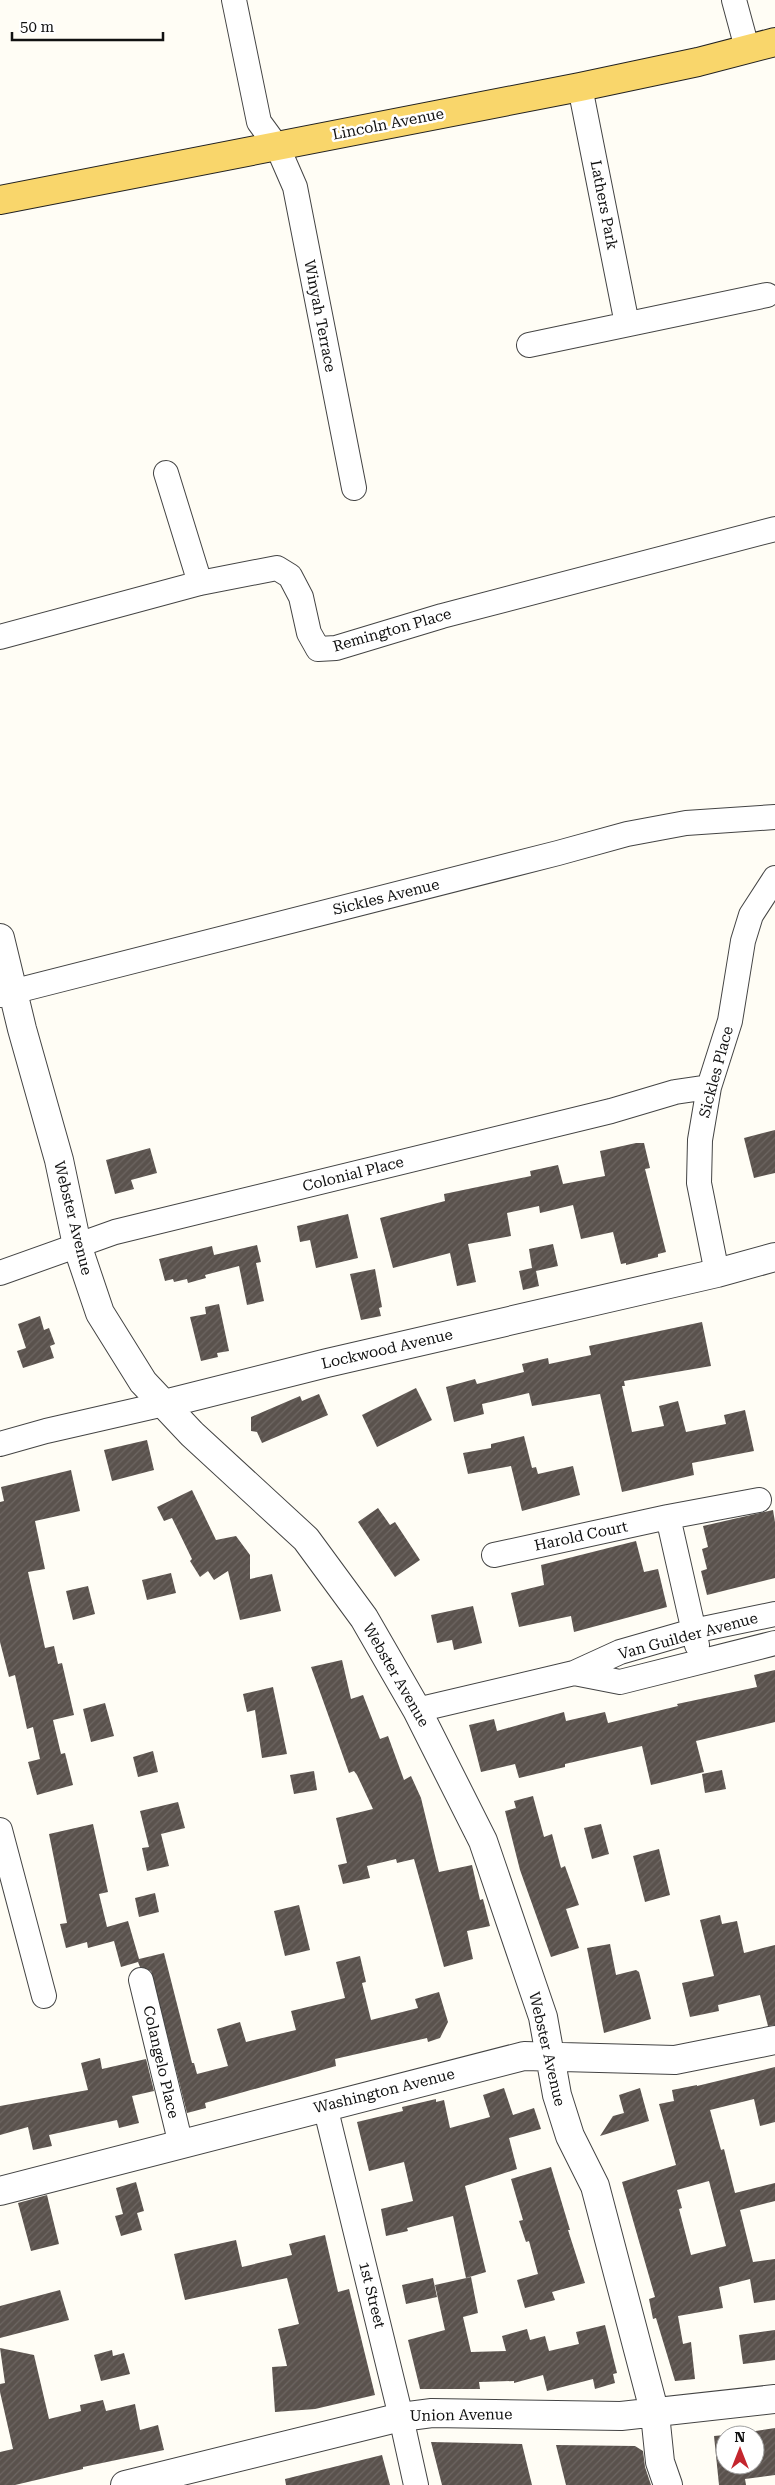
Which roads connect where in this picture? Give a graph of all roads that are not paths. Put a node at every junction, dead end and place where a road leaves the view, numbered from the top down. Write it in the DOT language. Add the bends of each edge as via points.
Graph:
graph roads {
  1 [pos="234,0"];
  2 [pos="734,0"];
  3 [pos="775,42"];
  4 [pos="747,48"];
  5 [pos="580,87"];
  6 [pos="278,148"];
  7 [pos="0,200"];
  8 [pos="767,296"];
  9 [pos="627,324"];
  10 [pos="529,345"];
  11 [pos="166,473"];
  12 [pos="354,488"];
  13 [pos="775,529"];
  14 [pos="200,583"];
  15 [pos="0,638"];
  16 [pos="775,817"];
  17 [pos="775,878"];
  18 [pos="0,938"];
  19 [pos="6,993"];
  20 [pos="709,1087"];
  21 [pos="77,1245"];
  22 [pos="775,1257"];
  23 [pos="0,1273"];
  24 [pos="717,1273"];
  25 [pos="164,1404"];
  26 [pos="0,1444"];
  27 [pos="759,1500"];
  28 [pos="668,1517"];
  29 [pos="494,1555"];
  30 [pos="775,1614"];
  31 [pos="693,1631"];
  32 [pos="775,1642"];
  33 [pos="701,1662"];
  34 [pos="574,1673"];
  35 [pos="417,1710"];
  36 [pos="0,1830"];
  37 [pos="141,1980"];
  38 [pos="44,1996"];
  39 [pos="775,2040"];
  40 [pos="550,2056"];
  41 [pos="325,2106"];
  42 [pos="180,2145"];
  43 [pos="0,2191"];
  44 [pos="775,2399"];
  45 [pos="654,2414"];
  46 [pos="401,2417"];
  47 [pos="125,2485"];
  48 [pos="416,2485"];
  49 [pos="668,2485"];
  1 -- 6 [label="street, Winyah Terrace" via="259,122"];
  2 -- 4 [label="street"];
  3 -- 4 [label="main road, Lincoln Avenue"];
  4 -- 5 [label="main road, Lincoln Avenue"];
  5 -- 6 [label="main road, Lincoln Avenue"];
  5 -- 9 [label="street, Lathers Park"];
  6 -- 7 [label="main road, Lincoln Avenue"];
  6 -- 12 [label="street, Winyah Terrace" via="295,187"];
  8 -- 9 [label="street"];
  9 -- 10 [label="street"];
  11 -- 14 [label="street"];
  13 -- 14 [label="street, Remington Place" via="442,616 336,648 318,649 309,634 301,597 290,576 276,568"];
  14 -- 15 [label="street, Remington Place"];
  16 -- 19 [label="street, Sickles Avenue" via="686,823 627,834"];
  17 -- 20 [label="street, Sickles Place" via="751,915 743,941 730,1021"];
  18 -- 19 [label="street, Webster Avenue"];
  19 -- 21 [label="street, Webster Avenue" via="59,1160"];
  20 -- 21 [label="street, Colonial Place" via="675,1092 611,1111 125,1230"];
  20 -- 24 [label="street, Sickles Place" via="700,1140 699,1183"];
  21 -- 23 [label="street, Colonial Place"];
  21 -- 25 [label="street, Webster Avenue" via="107,1326 144,1382"];
  22 -- 24 [label="street, Lockwood Avenue"];
  24 -- 25 [label="street, Lockwood Avenue"];
  25 -- 26 [label="street, Lockwood Avenue"];
  25 -- 35 [label="street, Webster Avenue" via="306,1540 364,1618"];
  27 -- 28 [label="street, Harold Court"];
  28 -- 29 [label="street, Harold Court"];
  28 -- 31 [label="street"];
  30 -- 31 [label="street, Van Guilder Avenue"];
  31 -- 33 [label="street"];
  31 -- 34 [label="street, Van Guilder Avenue" via="620,1652"];
  32 -- 33 [label="street, Van Guilder Avenue"];
  33 -- 34 [label="street, Van Guilder Avenue" via="620,1682"];
  34 -- 35 [label="street, Van Guilder Avenue"];
  35 -- 40 [label="street, Webster Avenue" via="483,1841 543,2017"];
  36 -- 38 [label="street"];
  37 -- 42 [label="street, Colangelo Place"];
  39 -- 40 [label="street, Washington Avenue" via="675,2060"];
  40 -- 41 [label="street, Washington Avenue" via="524,2056"];
  40 -- 45 [label="street, Webster Avenue" via="557,2095 570,2136 595,2186"];
  41 -- 42 [label="street, Washington Avenue"];
  41 -- 46 [label="street, 1st Street"];
  42 -- 43 [label="street, Washington Avenue"];
  44 -- 45 [label="street, Union Avenue"];
  45 -- 46 [label="street, Union Avenue" via="432,2413"];
  45 -- 49 [label="street, Webster Avenue" via="660,2462"];
  46 -- 47 [label="street, Union Avenue"];
  46 -- 48 [label="street, 1st Street"];
}
